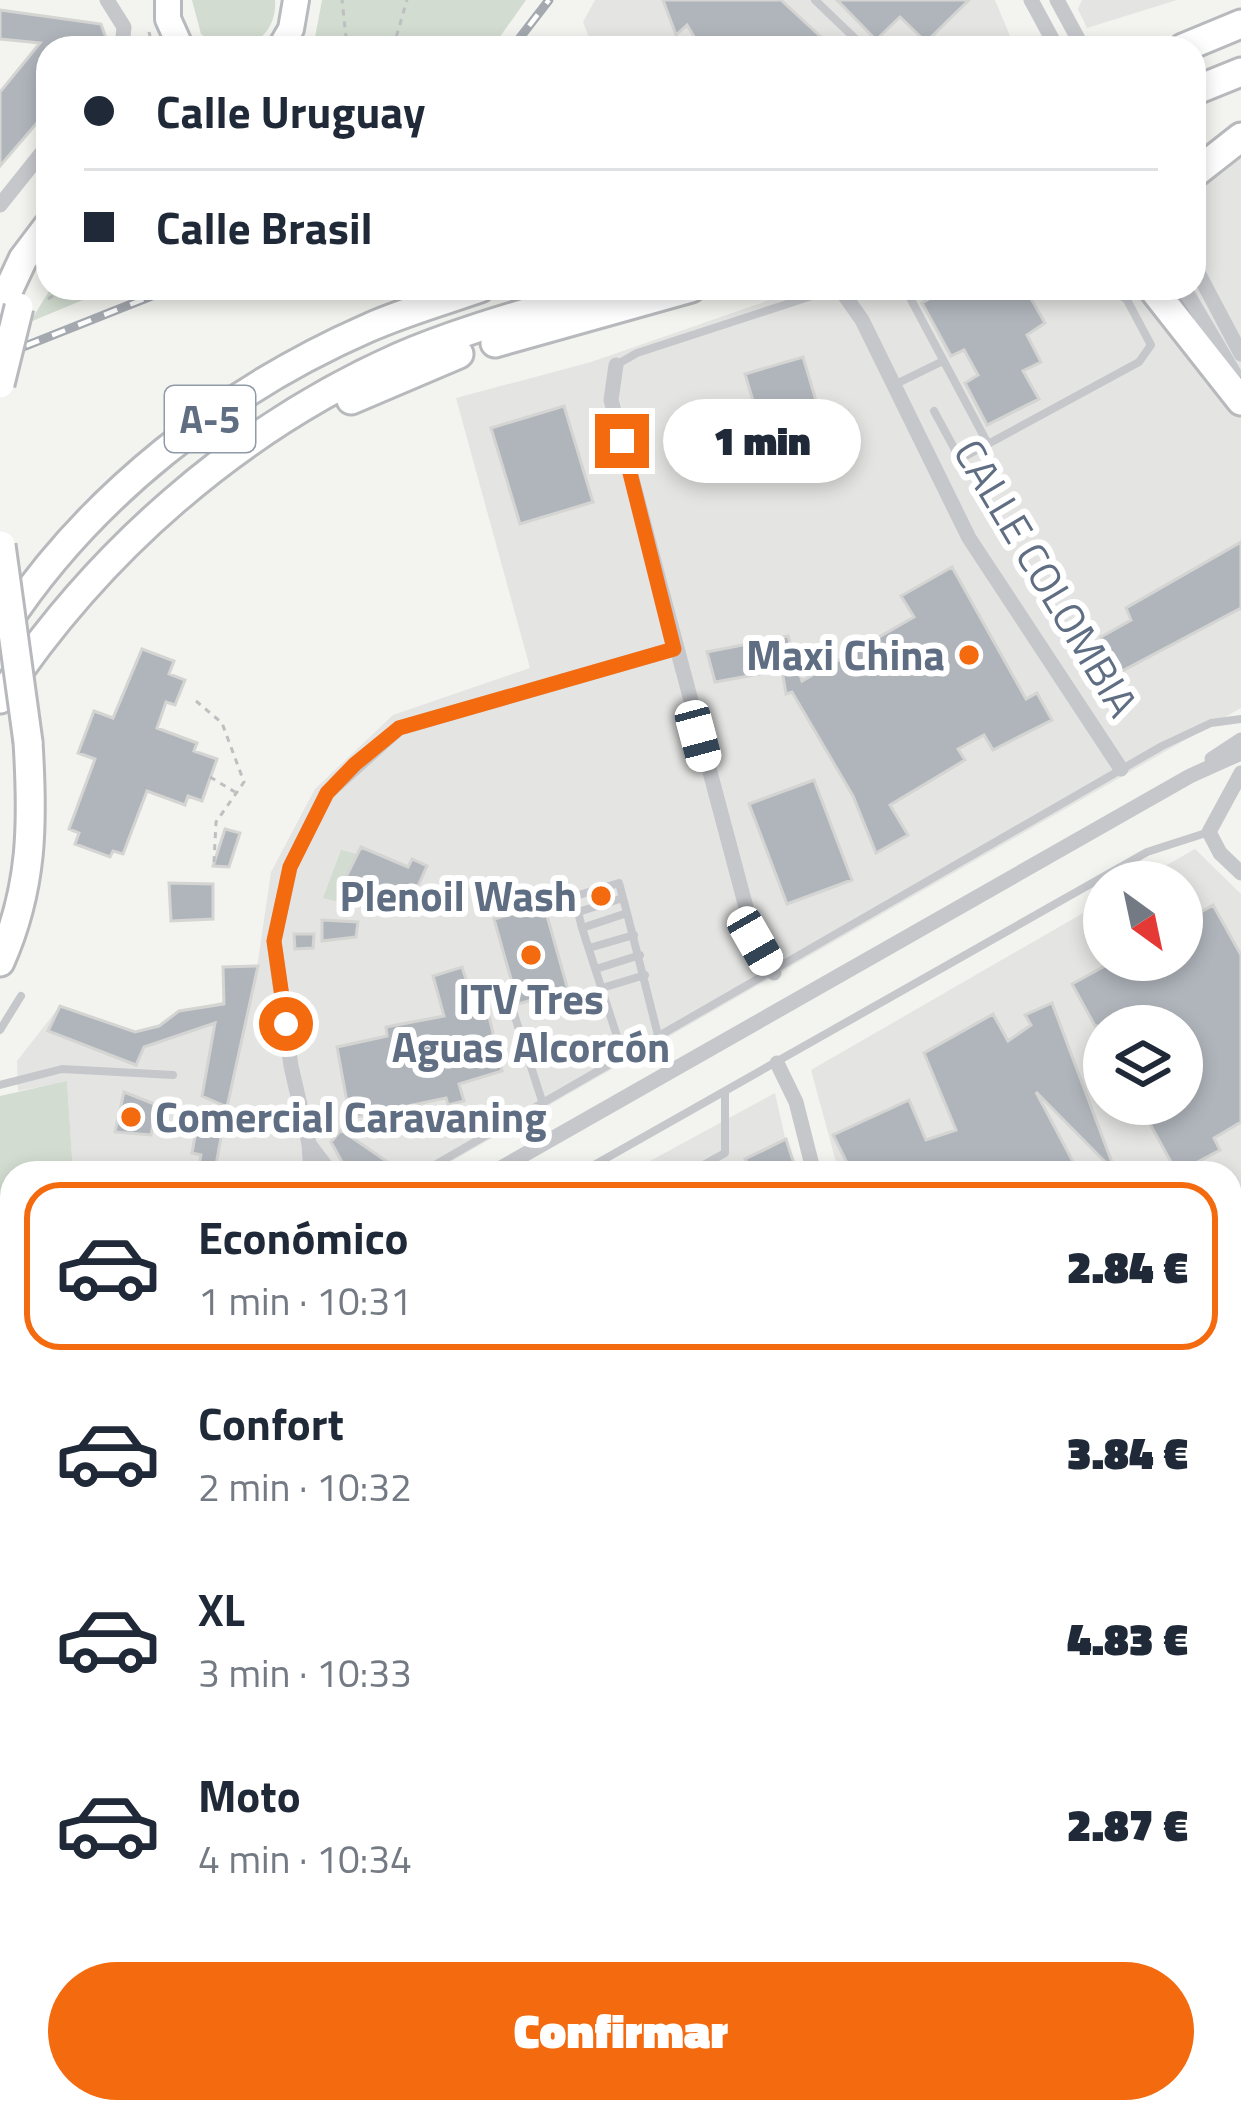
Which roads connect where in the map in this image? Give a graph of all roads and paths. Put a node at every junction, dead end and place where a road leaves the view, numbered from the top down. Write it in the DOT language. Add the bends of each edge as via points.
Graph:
graph roads {
  1 [pos="106,0"];
  2 [pos="146,0"];
  3 [pos="342,0"];
  4 [pos="407,0"];
  5 [pos="814,0"];
  6 [pos="1031,0"];
  7 [pos="294,2"];
  8 [pos="1063,3"];
  9 [pos="168,9"];
  10 [pos="1241,24"];
  11 [pos="123,36"];
  12 [pos="284,36"];
  13 [pos="346,36"];
  14 [pos="396,36"];
  15 [pos="852,36"];
  16 [pos="1051,36"];
  17 [pos="1077,36"];
  18 [pos="1206,38"];
  19 [pos="1241,72"];
  20 [pos="1206,86"];
  21 [pos="1241,137"];
  22 [pos="36,161"];
  23 [pos="1206,165"];
  24 [pos="0,205"];
  25 [pos="36,242"];
  26 [pos="36,272"];
  27 [pos="1206,288"];
  28 [pos="446,300"];
  29 [pos="571,300"];
  30 [pos="650,300"];
  31 [pos="799,300"];
  32 [pos="846,300"];
  33 [pos="911,300"];
  34 [pos="1127,300"];
  35 [pos="1161,300"];
  36 [pos="1191,300"];
  37 [pos="9,308"];
  38 [pos="1241,354"];
  39 [pos="944,361"];
  40 [pos="616,365"];
  41 [pos="0,384"];
  42 [pos="1241,384"];
  43 [pos="894,385"];
  44 [pos="1241,401"];
  45 [pos="934,411"];
  46 [pos="988,444"];
  47 [pos="237,451"];
  48 [pos="0,524"];
  49 [pos="1,545"];
  50 [pos="0,633"];
  51 [pos="674,649"];
  52 [pos="0,699"];
  53 [pos="196,701"];
  54 [pos="1241,719"];
  55 [pos="1241,740"];
  56 [pos="1241,753"];
  57 [pos="1121,769"];
  58 [pos="1241,773"];
  59 [pos="1190,776"];
  60 [pos="210,778"];
  61 [pos="236,793"];
  62 [pos="1209,832"];
  63 [pos="214,862"];
  64 [pos="1241,873"];
  65 [pos="623,898"];
  66 [pos="578,912"];
  67 [pos="628,914"];
  68 [pos="582,928"];
  69 [pos="634,935"];
  70 [pos="589,948"];
  71 [pos="640,956"];
  72 [pos="0,962"];
  73 [pos="596,969"];
  74 [pos="774,974"];
  75 [pos="645,975"];
  76 [pos="602,988"];
  77 [pos="21,996"];
  78 [pos="514,1014"];
  79 [pos="0,1030"];
  80 [pos="659,1039"];
  81 [pos="624,1058"];
  82 [pos="777,1063"];
  83 [pos="173,1075"];
  84 [pos="0,1085"];
  85 [pos="725,1091"];
  86 [pos="543,1104"];
  87 [pos="309,1144"];
  88 [pos="310,1161"];
  89 [pos="322,1161"];
  90 [pos="443,1161"];
  91 [pos="512,1161"];
  92 [pos="601,1161"];
  93 [pos="711,1161"];
  94 [pos="811,1161"];
  1 -- 11 [label="street"];
  2 -- 9 [label="main road"];
  3 -- 13 [label="path"];
  4 -- 14 [label="path"];
  5 -- 15 [label="lane"];
  6 -- 16 [label="street"];
  7 -- 12 [label="main road"];
  8 -- 17 [label="street"];
  10 -- 18 [label="highway"];
  19 -- 20 [label="highway"];
  21 -- 23 [label="highway"];
  22 -- 24 [label="street"];
  25 -- 37 [label="highway"];
  26 -- 37 [label="highway"];
  27 -- 38 [label="street"];
  28 -- 50 [label="highway, A-5" via="367,328 257,386 184,437 112,498"];
  29 -- 47 [label="highway, A-5" via="401,356"];
  30 -- 47 [label="highway" via="459,354"];
  31 -- 40 [label="lane"];
  32 -- 43 [label="street, CALLE COLOMBIA"];
  33 -- 39 [label="lane"];
  34 -- 46 [label="lane" via="1150,345 1139,362"];
  35 -- 44 [label="highway"];
  36 -- 42 [label="street"];
  37 -- 41 [label="highway, bridge"];
  39 -- 43 [label="lane"];
  39 -- 46 [label="lane"];
  40 -- 51 [label="street" via="611,400"];
  43 -- 57 [label="street, CALLE COLOMBIA" via="969,538"];
  45 -- 46 [label="lane" via="960,459"];
  47 -- 52 [label="highway, A-5" via="108,563"];
  48 -- 49 [label="highway"];
  49 -- 72 [label="highway, bridge" via="33,830 18,921"];
  51 -- 74 [label="street" via="755,941"];
  51 -- 87 [label="street" via="399,728 327,793 290,867 274,941"];
  53 -- 61 [label="path" via="221,723 244,782"];
  54 -- 57 [label="lane" via="1211,723"];
  55 -- 59 [label="street"];
  56 -- 59 [label="street"];
  57 -- 74 [label="lane"];
  58 -- 62 [label="street"];
  59 -- 91 [label="street"];
  60 -- 61 [label="path"];
  61 -- 63 [label="path" via="217,822"];
  62 -- 64 [label="street"];
  62 -- 82 [label="lane" via="1147,852"];
  65 -- 66 [label="lane"];
  65 -- 66 [label="lane" via="619,883 572,896"];
  65 -- 67 [label="lane"];
  66 -- 68 [label="lane"];
  67 -- 68 [label="lane"];
  67 -- 69 [label="lane"];
  68 -- 70 [label="lane"];
  69 -- 70 [label="lane"];
  69 -- 71 [label="lane"];
  70 -- 73 [label="lane"];
  71 -- 73 [label="lane"];
  71 -- 75 [label="lane"];
  73 -- 76 [label="lane"];
  74 -- 80 [label="lane"];
  75 -- 76 [label="lane"];
  75 -- 80 [label="lane"];
  76 -- 81 [label="lane"];
  77 -- 79 [label="lane"];
  78 -- 86 [label="lane"];
  80 -- 81 [label="lane"];
  81 -- 86 [label="lane"];
  82 -- 85 [label="lane"];
  82 -- 94 [label="street"];
  83 -- 84 [label="lane" via="62,1069"];
  85 -- 92 [label="lane"];
  85 -- 93 [label="lane" via="725,1153"];
  86 -- 90 [label="lane"];
  87 -- 88 [label="street"];
  87 -- 89 [label="street"];
}
